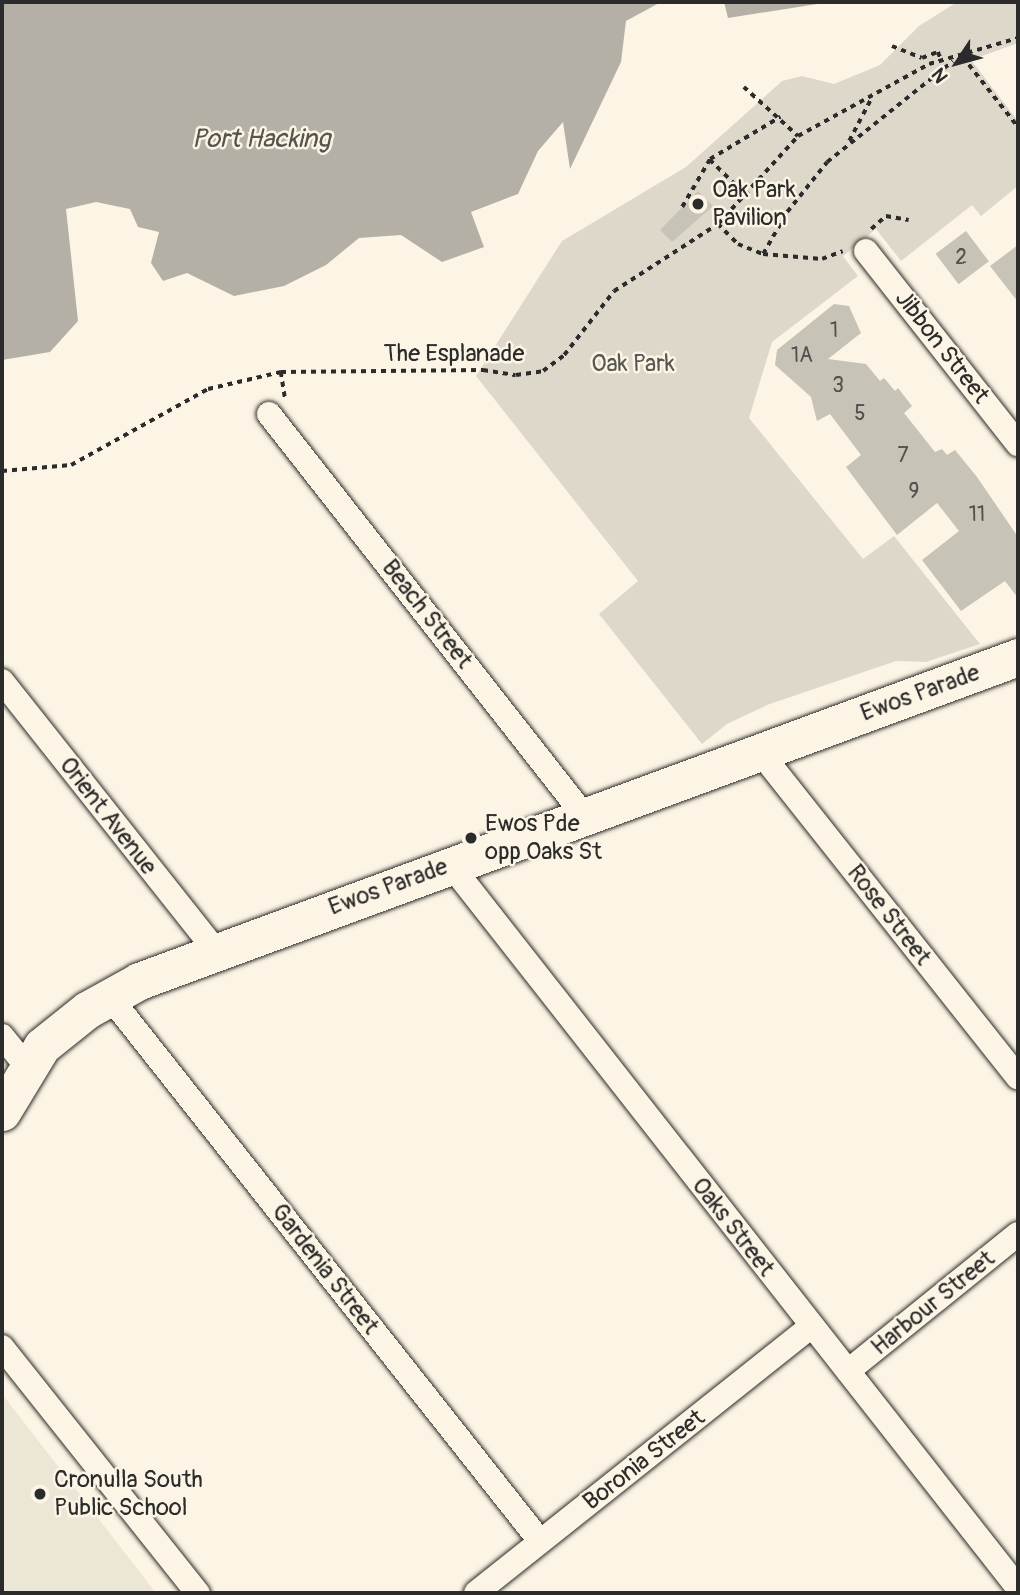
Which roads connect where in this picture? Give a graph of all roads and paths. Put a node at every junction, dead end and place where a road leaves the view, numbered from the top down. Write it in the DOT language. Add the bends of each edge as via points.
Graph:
graph roads {
  1 [pos="1018,38"];
  2 [pos="892,46"];
  3 [pos="963,57"];
  4 [pos="953,60"];
  5 [pos="942,62"];
  6 [pos="744,87"];
  7 [pos="872,97"];
  8 [pos="780,117"];
  9 [pos="1018,127"];
  10 [pos="798,136"];
  11 [pos="848,143"];
  12 [pos="710,160"];
  13 [pos="744,193"];
  14 [pos="682,207"];
  15 [pos="909,220"];
  16 [pos="718,224"];
  17 [pos="862,242"];
  18 [pos="763,254"];
  19 [pos="269,414"];
  20 [pos="1018,444"];
  21 [pos="2,471"];
  22 [pos="1018,657"];
  23 [pos="2,681"];
  24 [pos="760,752"];
  25 [pos="583,814"];
  26 [pos="450,864"];
  27 [pos="215,950"];
  28 [pos="109,996"];
  29 [pos="2,1036"];
  30 [pos="26,1066"];
  31 [pos="1018,1077"];
  32 [pos="2,1112"];
  33 [pos="1018,1234"];
  34 [pos="812,1326"];
  35 [pos="2,1347"];
  36 [pos="849,1371"];
  37 [pos="540,1541"];
  38 [pos="1012,1588"];
  39 [pos="198,1593"];
  40 [pos="476,1593"];
  1 -- 3 [label="path, The Esplanade"];
  2 -- 5 [label="path" via="922,58 938,52"];
  3 -- 4 [label="path, The Esplanade"];
  3 -- 9 [label="path"];
  4 -- 5 [label="path, The Esplanade"];
  4 -- 11 [label="path"];
  5 -- 7 [label="path, The Esplanade"];
  6 -- 8 [label="path"];
  7 -- 10 [label="path, The Esplanade"];
  7 -- 11 [label="path"];
  8 -- 10 [label="path"];
  8 -- 12 [label="path"];
  10 -- 13 [label="path, The Esplanade"];
  11 -- 18 [label="path" via="787,212"];
  12 -- 13 [label="path"];
  12 -- 14 [label="path"];
  13 -- 16 [label="path, The Esplanade"];
  15 -- 17 [label="path" via="886,216"];
  16 -- 18 [label="path" via="738,244"];
  16 -- 21 [label="path, The Esplanade" via="626,280 564,355 543,371 516,375 483,370 281,372 208,389 71,465"];
  17 -- 18 [label="path" via="834,258"];
  17 -- 20 [label="street, Jibbon Street"];
  19 -- 25 [label="street, Beach Street"];
  22 -- 24 [label="street, Ewos Parade"];
  23 -- 27 [label="street, Orient Avenue"];
  24 -- 25 [label="street, Ewos Parade"];
  24 -- 31 [label="street, Rose Street"];
  25 -- 26 [label="street, Ewos Parade"];
  26 -- 27 [label="street, Ewos Parade"];
  26 -- 34 [label="street, Oaks Street"];
  27 -- 28 [label="street, Ewos Parade"];
  28 -- 30 [label="street, Ewos Parade" via="63,1027"];
  28 -- 37 [label="street, Gardenia Street"];
  29 -- 30 [label="street"];
  30 -- 32 [label="street, Ewos Parade"];
  33 -- 36 [label="street, Harbour Street"];
  34 -- 36 [label="street, Oaks Street"];
  34 -- 37 [label="street, Boronia Street"];
  35 -- 39 [label="street"];
  36 -- 38 [label="street, Oaks Street"];
  37 -- 40 [label="street, Boronia Street"];
}
